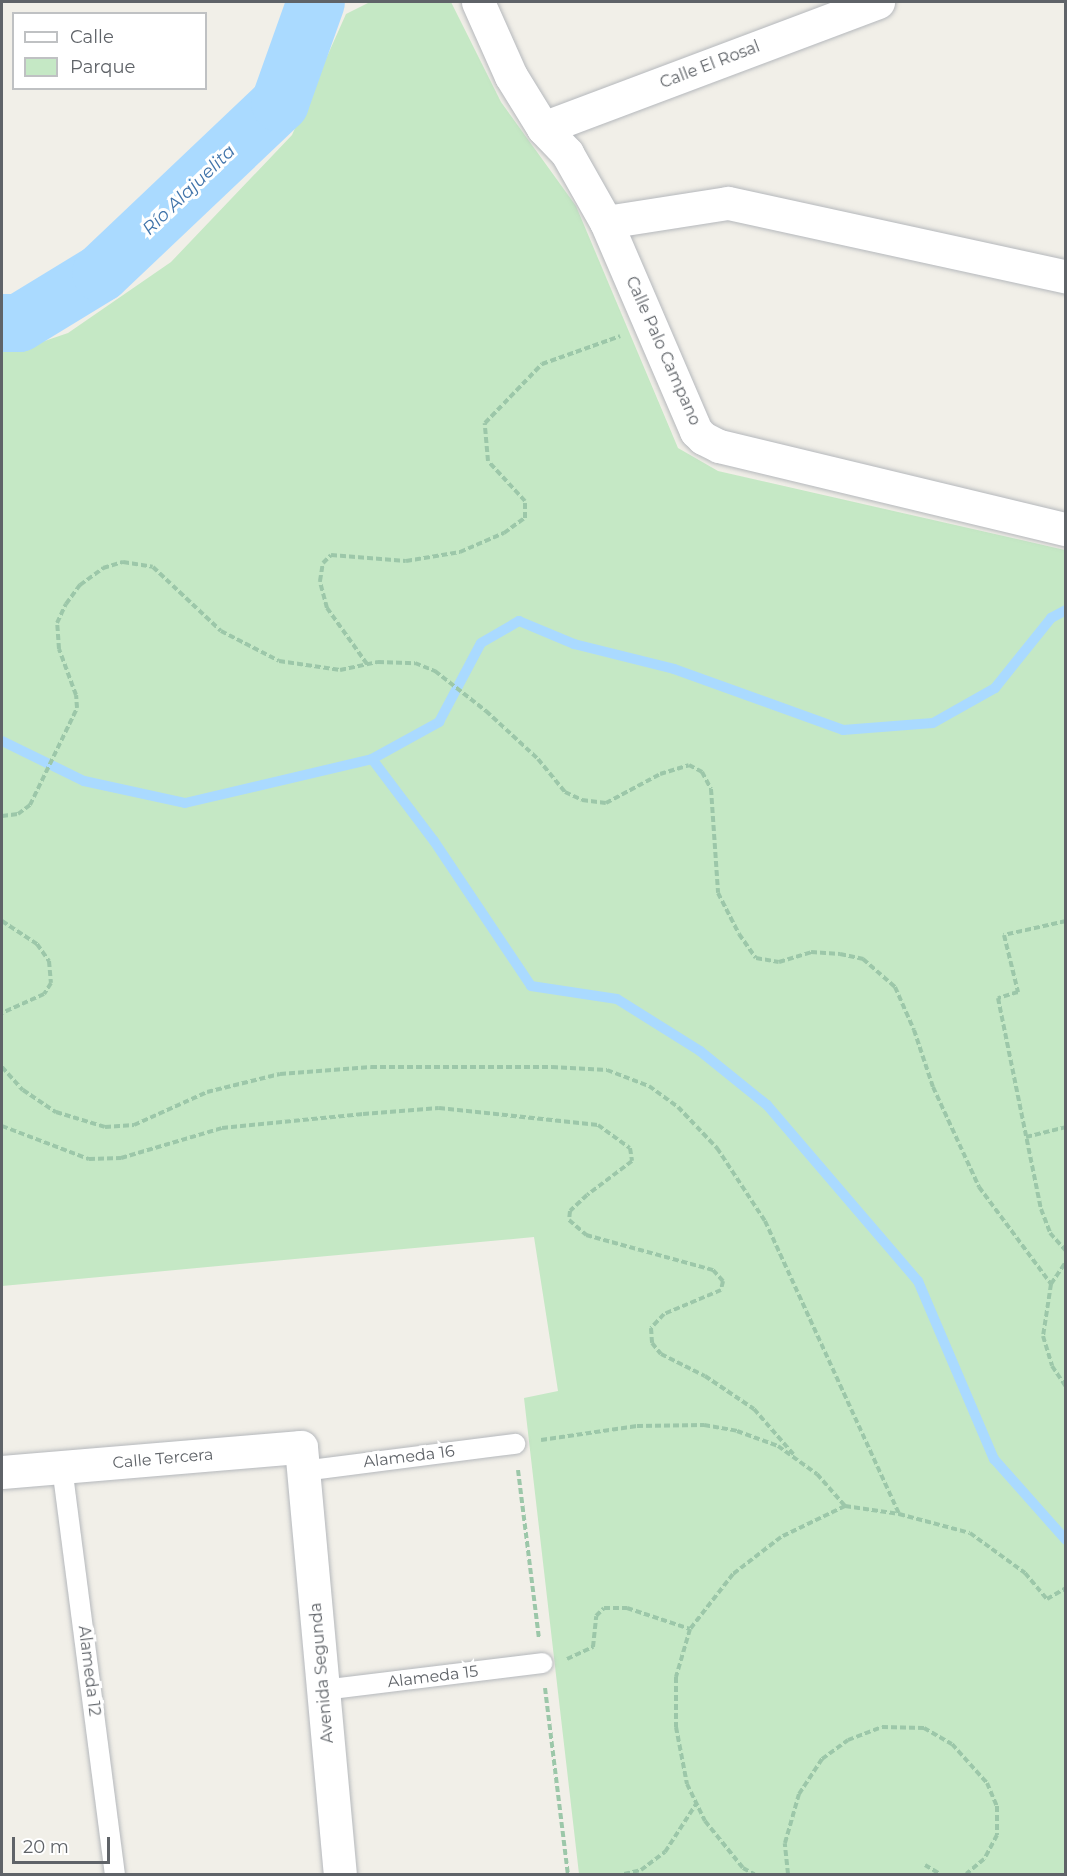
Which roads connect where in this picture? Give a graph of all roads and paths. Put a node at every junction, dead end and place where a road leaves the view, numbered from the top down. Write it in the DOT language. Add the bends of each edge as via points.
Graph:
graph roads {
  1 [pos="478,2"];
  2 [pos="878,2"];
  3 [pos="543,128"];
  4 [pos="606,222"];
  5 [pos="1065,277"];
  6 [pos="652,327"];
  7 [pos="1065,529"];
  8 [pos="368,664"];
  9 [pos="2,816"];
  10 [pos="2,921"];
  11 [pos="1065,921"];
  12 [pos="2,1013"];
  13 [pos="2,1067"];
  14 [pos="2,1126"];
  15 [pos="1065,1128"];
  16 [pos="1026,1137"];
  17 [pos="1065,1251"];
  18 [pos="1065,1262"];
  19 [pos="1051,1284"];
  20 [pos="1065,1387"];
  21 [pos="515,1444"];
  22 [pos="799,1461"];
  23 [pos="62,1467"];
  24 [pos="303,1471"];
  25 [pos="2,1472"];
  26 [pos="845,1506"];
  27 [pos="899,1514"];
  28 [pos="1065,1588"];
  29 [pos="690,1629"];
  30 [pos="542,1663"];
  31 [pos="323,1690"];
  32 [pos="696,1804"];
  33 [pos="926,1864"];
  34 [pos="115,1875"];
  35 [pos="340,1875"];
  36 [pos="568,1875"];
  37 [pos="624,1875"];
  38 [pos="754,1875"];
  39 [pos="788,1875"];
  40 [pos="940,1875"];
  41 [pos="966,1875"];
  1 -- 3 [label="street, Calle Palo Campano" via="511,76"];
  2 -- 3 [label="street, Calle El Rosal"];
  3 -- 4 [label="street, Calle Palo Campano" via="567,153"];
  4 -- 5 [label="street" via="728,203"];
  4 -- 6 [label="street, Calle Palo Campano"];
  6 -- 7 [label="street, Calle Palo Campano" via="696,431 710,443"];
  6 -- 8 [label="path" via="542,364 485,423 488,461 525,501 525,518 504,533 460,552 406,561 331,555 323,563 321,581 327,608"];
  8 -- 9 [label="path" via="340,670 279,661 221,631 153,567 123,562 103,568 80,585 57,623 59,649 77,708 30,805 18,814"];
  8 -- 19 [label="path" via="415,663 435,671 503,727 565,792 582,800 606,803 660,774 689,765 702,772 711,789 718,893 739,934 756,958 779,962 811,952 863,959 895,987 933,1087 979,1187"];
  10 -- 12 [label="path" via="37,945 49,961 51,983 44,994"];
  11 -- 16 [label="path" via="1004,935 1018,992 998,998"];
  13 -- 27 [label="path" via="23,1090 56,1112 105,1127 134,1125 207,1092 280,1074 349,1069 574,1068 607,1070 649,1086 678,1107 717,1148 765,1221"];
  14 -- 22 [label="path" via="89,1160 121,1158 222,1128 439,1108 598,1125 630,1148 632,1161 587,1195 570,1211 568,1220 586,1235 713,1270 723,1281 721,1290 664,1314 651,1328 652,1343 661,1354 705,1376 754,1409"];
  15 -- 16 [label="path"];
  16 -- 17 [label="path" via="1041,1209 1050,1233"];
  18 -- 19 [label="path"];
  19 -- 20 [label="path" via="1043,1336 1052,1366"];
  21 -- 22 [label="path" via="637,1426 704,1425 778,1446"];
  21 -- 24 [label="lane, Alameda 16"];
  21 -- 30 [label="path"];
  22 -- 26 [label="path" via="817,1474"];
  23 -- 24 [label="street, Calle Tercera" via="301,1447"];
  23 -- 25 [label="street, Calle Tercera"];
  23 -- 34 [label="lane, Alameda 12"];
  24 -- 31 [label="street, Avenida Segunda"];
  26 -- 27 [label="path"];
  26 -- 29 [label="path" via="781,1537 734,1574"];
  27 -- 28 [label="path" via="970,1533 1025,1573 1047,1599"];
  29 -- 30 [label="path" via="627,1608 604,1608 596,1616 593,1647 586,1653"];
  29 -- 32 [label="path" via="676,1677 676,1727 687,1784"];
  30 -- 31 [label="lane, Alameda 15"];
  30 -- 36 [label="path"];
  31 -- 35 [label="street, Avenida Segunda"];
  32 -- 37 [label="path" via="665,1852 641,1870"];
  32 -- 38 [label="path" via="743,1868"];
  33 -- 40 [label="path"];
  39 -- 41 [label="path" via="785,1843 799,1794 822,1759 848,1740 882,1727 924,1728 952,1744 987,1782 997,1806 997,1835 984,1859"];
}
